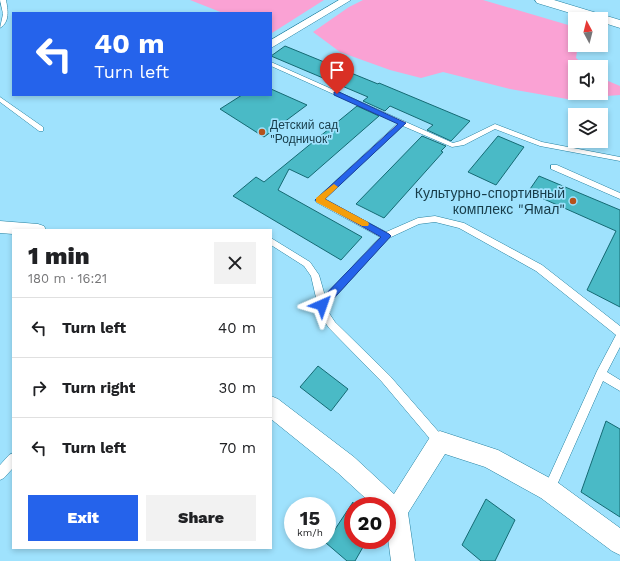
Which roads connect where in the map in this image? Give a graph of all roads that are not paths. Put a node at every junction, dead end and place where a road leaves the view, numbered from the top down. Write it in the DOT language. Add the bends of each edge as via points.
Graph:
graph roads {
  1 [pos="3,0"];
  2 [pos="346,0"];
  3 [pos="541,0"];
  4 [pos="555,2"];
  5 [pos="620,24"];
  6 [pos="0,26"];
  7 [pos="272,45"];
  8 [pos="272,64"];
  9 [pos="0,99"];
  10 [pos="402,123"];
  11 [pos="40,129"];
  12 [pos="620,158"];
  13 [pos="554,167"];
  14 [pos="620,196"];
  15 [pos="0,227"];
  16 [pos="25,229"];
  17 [pos="386,236"];
  18 [pos="272,242"];
  19 [pos="322,305"];
  20 [pos="620,332"];
  21 [pos="620,337"];
  22 [pos="601,374"];
  23 [pos="620,386"];
  24 [pos="272,407"];
  25 [pos="440,442"];
  26 [pos="12,460"];
  27 [pos="0,474"];
  28 [pos="549,490"];
  29 [pos="380,497"];
  30 [pos="396,512"];
  31 [pos="620,543"];
  32 [pos="403,561"];
  1 -- 6 [label="lane" via="7,14"];
  2 -- 7 [label="street"];
  3 -- 4 [label="street"];
  4 -- 5 [label="street"];
  8 -- 10 [label="lane"];
  9 -- 11 [label="lane"];
  10 -- 12 [label="lane" via="452,144 462,143 495,126 540,144"];
  10 -- 17 [label="lane" via="319,200"];
  13 -- 14 [label="lane"];
  15 -- 16 [label="street"];
  17 -- 19 [label="lane"];
  17 -- 20 [label="lane" via="418,221 435,219 461,224 539,268"];
  18 -- 19 [label="lane" via="307,264 315,275"];
  19 -- 25 [label="lane" via="325,315 332,324 386,379"];
  21 -- 22 [label="lane"];
  22 -- 23 [label="lane"];
  22 -- 28 [label="lane"];
  24 -- 29 [label="street" via="346,465"];
  25 -- 28 [label="street" via="490,458"];
  25 -- 30 [label="street"];
  26 -- 27 [label="lane"];
  28 -- 31 [label="street"];
  30 -- 32 [label="street"];
}
